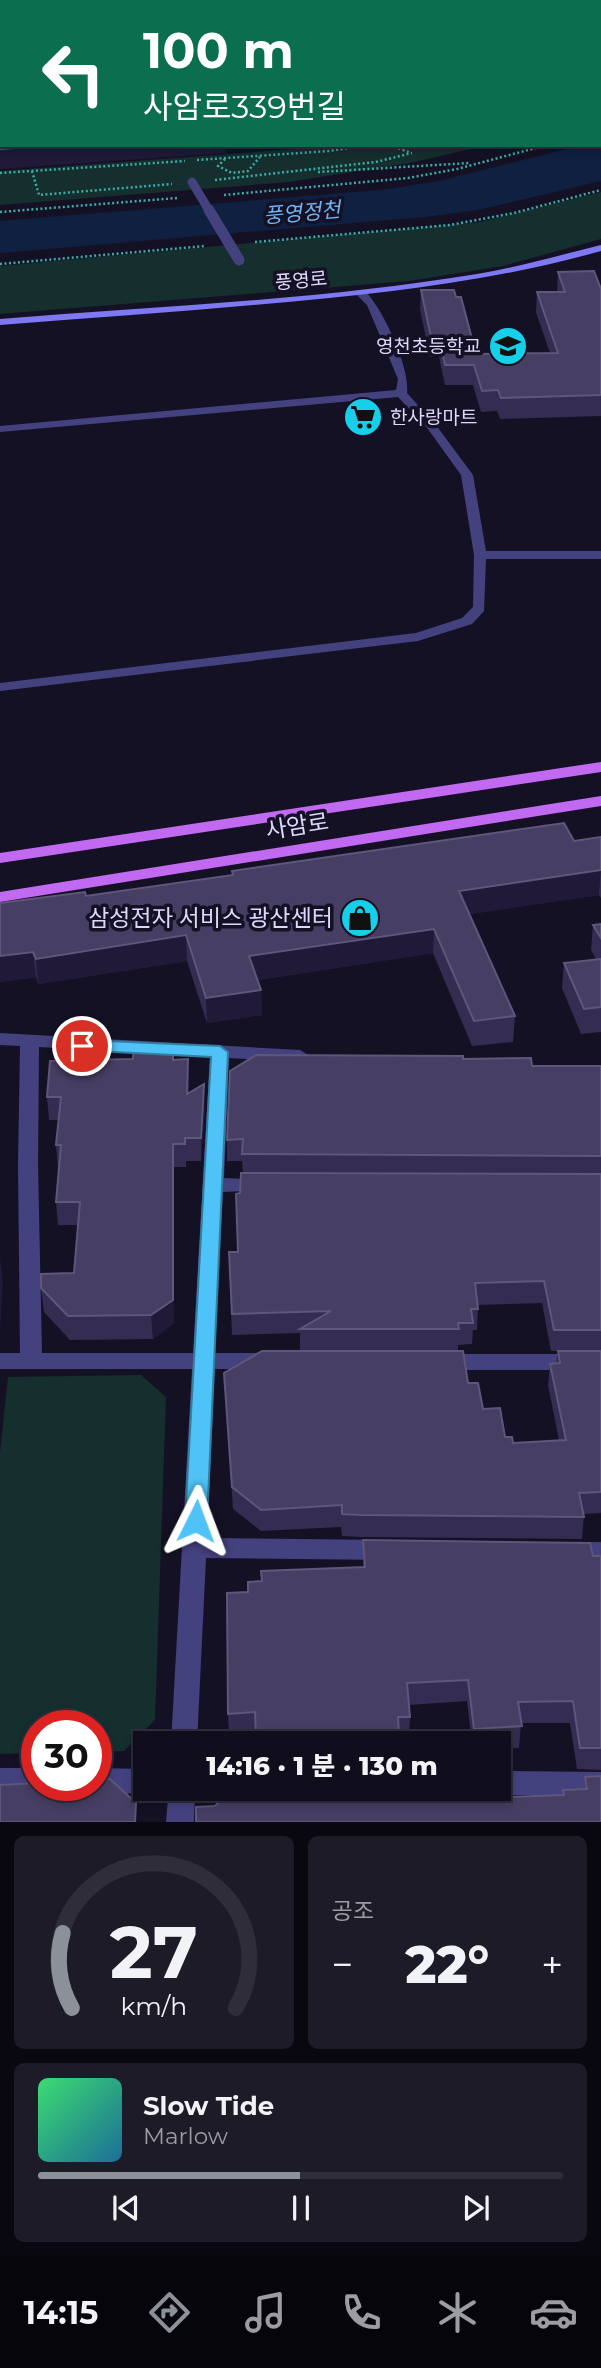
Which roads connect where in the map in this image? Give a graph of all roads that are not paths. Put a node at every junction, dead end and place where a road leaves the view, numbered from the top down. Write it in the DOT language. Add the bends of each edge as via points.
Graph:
graph roads {
  1 [pos="192,182"];
  2 [pos="601,248"];
  3 [pos="601,256"];
  4 [pos="239,260"];
  5 [pos="560,261"];
  6 [pos="361,293"];
  7 [pos="0,323"];
  8 [pos="401,393"];
  9 [pos="0,429"];
  10 [pos="480,555"];
  11 [pos="601,555"];
  12 [pos="0,687"];
  13 [pos="601,768"];
  14 [pos="601,801"];
  15 [pos="0,858"];
  16 [pos="0,897"];
  17 [pos="0,1040"];
  18 [pos="30,1043"];
  19 [pos="220,1052"];
  20 [pos="324,1058"];
  21 [pos="213,1185"];
  22 [pos="282,1185"];
  23 [pos="0,1361"];
  24 [pos="204,1361"];
  25 [pos="286,1361"];
  26 [pos="31,1362"];
  27 [pos="423,1362"];
  28 [pos="601,1362"];
  29 [pos="195,1548"];
  30 [pos="411,1550"];
  31 [pos="547,1552"];
  32 [pos="601,1552"];
  33 [pos="185,1731"];
  34 [pos="0,1780"];
  35 [pos="21,1780"];
  36 [pos="112,1780"];
  37 [pos="133,1781"];
  38 [pos="511,1783"];
  39 [pos="601,1784"];
  40 [pos="181,1801"];
  41 [pos="180,1822"];
  1 -- 4 [label="street, bridge"];
  2 -- 5 [label="main road, 풍영로"];
  3 -- 5 [label="main road"];
  5 -- 6 [label="main road, 풍영로" via="468,280"];
  6 -- 7 [label="main road, 풍영로"];
  6 -- 8 [label="lane" via="372,304 403,379"];
  8 -- 9 [label="lane"];
  8 -- 10 [label="lane" via="467,475"];
  10 -- 11 [label="lane"];
  10 -- 12 [label="lane" via="480,608 447,631"];
  13 -- 15 [label="main road, 사암로"];
  14 -- 16 [label="main road, 사암로"];
  17 -- 18 [label="street"];
  18 -- 19 [label="street"];
  18 -- 26 [label="street"];
  19 -- 20 [label="street"];
  19 -- 21 [label="street"];
  21 -- 22 [label="street"];
  21 -- 24 [label="street"];
  23 -- 26 [label="street"];
  24 -- 25 [label="street"];
  24 -- 26 [label="street"];
  24 -- 29 [label="street"];
  27 -- 28 [label="street"];
  29 -- 30 [label="street"];
  29 -- 33 [label="street"];
  31 -- 32 [label="street"];
  34 -- 35 [label="street"];
  36 -- 37 [label="street"];
  38 -- 39 [label="street"];
  40 -- 41 [label="street"];
}
